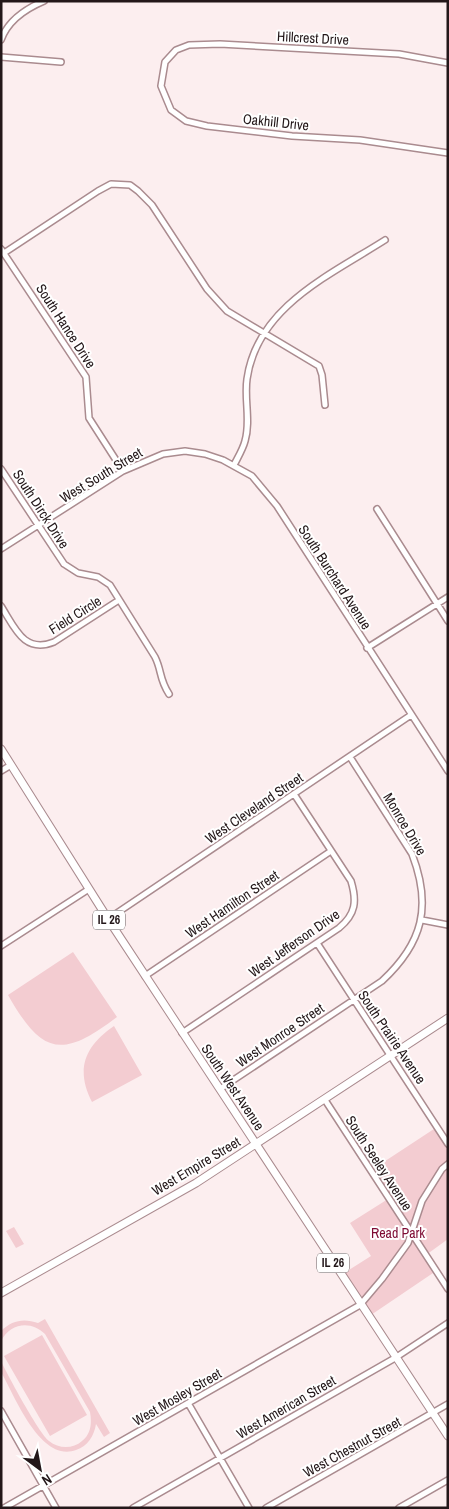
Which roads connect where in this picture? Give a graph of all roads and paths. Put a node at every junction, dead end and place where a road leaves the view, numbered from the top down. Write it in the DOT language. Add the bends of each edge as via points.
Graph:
graph roads {
  1 [pos="44,1"];
  2 [pos="1,40"];
  3 [pos="176,50"];
  4 [pos="1,58"];
  5 [pos="61,62"];
  6 [pos="448,64"];
  7 [pos="448,153"];
  8 [pos="385,240"];
  9 [pos="3,251"];
  10 [pos="264,334"];
  11 [pos="325,405"];
  12 [pos="163,454"];
  13 [pos="234,465"];
  14 [pos="1,469"];
  15 [pos="124,471"];
  16 [pos="377,509"];
  17 [pos="38,526"];
  18 [pos="1,548"];
  19 [pos="448,597"];
  20 [pos="119,600"];
  21 [pos="437,604"];
  22 [pos="1,606"];
  23 [pos="448,621"];
  24 [pos="368,648"];
  25 [pos="169,694"];
  26 [pos="412,715"];
  27 [pos="1,749"];
  28 [pos="350,757"];
  29 [pos="11,765"];
  30 [pos="1,771"];
  31 [pos="448,771"];
  32 [pos="294,794"];
  33 [pos="331,852"];
  34 [pos="89,889"];
  35 [pos="108,919"];
  36 [pos="422,920"];
  37 [pos="448,925"];
  38 [pos="317,943"];
  39 [pos="1,946"];
  40 [pos="146,976"];
  41 [pos="354,1000"];
  42 [pos="448,1018"];
  43 [pos="182,1033"];
  44 [pos="391,1055"];
  45 [pos="220,1089"];
  46 [pos="325,1100"];
  47 [pos="257,1144"];
  48 [pos="448,1144"];
  49 [pos="448,1164"];
  50 [pos="410,1233"];
  51 [pos="448,1289"];
  52 [pos="1,1294"];
  53 [pos="360,1305"];
  54 [pos="448,1323"];
  55 [pos="395,1358"];
  56 [pos="188,1403"];
  57 [pos="448,1404"];
  58 [pos="1,1411"];
  59 [pos="434,1414"];
  60 [pos="448,1436"];
  61 [pos="220,1458"];
  62 [pos="448,1480"];
  63 [pos="44,1486"];
  64 [pos="4,1508"];
  65 [pos="56,1508"];
  66 [pos="134,1508"];
  67 [pos="249,1508"];
  68 [pos="266,1508"];
  69 [pos="399,1508"];
  1 -- 2 [label="street" via="19,15"];
  3 -- 6 [label="street, Hillcrest Drive" via="188,45 220,44 399,54"];
  3 -- 7 [label="street, Oakhill Drive" via="165,62 161,86 171,110 186,120 207,126 360,140"];
  4 -- 5 [label="street"];
  8 -- 10 [label="street" via="290,301"];
  9 -- 10 [label="street" via="111,184 130,186 146,198 215,299 227,311"];
  9 -- 15 [label="street, South Hance Drive" via="86,378 89,418"];
  10 -- 11 [label="street" via="319,366"];
  10 -- 13 [label="street" via="247,378 247,431"];
  12 -- 13 [label="street, South Burchard Avenue" via="185,451 205,454"];
  12 -- 15 [label="street, West South Street"];
  13 -- 24 [label="street, South Burchard Avenue" via="266,490"];
  14 -- 17 [label="street, South Dirck Drive"];
  15 -- 17 [label="street, West South Street"];
  16 -- 21 [label="street"];
  17 -- 18 [label="street, West South Street"];
  17 -- 20 [label="street, South Dirck Drive" via="64,564 78,573 98,577 110,586"];
  19 -- 21 [label="street"];
  20 -- 22 [label="street, Field Circle" via="43,646 27,642"];
  20 -- 25 [label="street, South Dirck Drive" via="160,666 160,681"];
  21 -- 23 [label="street"];
  21 -- 24 [label="street"];
  24 -- 26 [label="street, South Burchard Avenue"];
  26 -- 28 [label="street, West Cleveland Street"];
  26 -- 31 [label="street, South Burchard Avenue"];
  27 -- 29 [label="main road, South West Avenue / IL 26"];
  28 -- 32 [label="street, West Cleveland Street"];
  28 -- 36 [label="street, Monroe Drive" via="412,854 422,885"];
  29 -- 30 [label="street"];
  29 -- 34 [label="main road, South West Avenue / IL 26"];
  32 -- 33 [label="street, West Jefferson Drive"];
  32 -- 35 [label="street, West Cleveland Street"];
  33 -- 38 [label="street, West Jefferson Drive" via="351,881 355,908 348,920"];
  33 -- 40 [label="street, West Hamilton Street"];
  34 -- 35 [label="main road, South West Avenue / IL 26"];
  34 -- 39 [label="street"];
  35 -- 40 [label="main road, South West Avenue / IL 26"];
  36 -- 37 [label="street"];
  36 -- 41 [label="street, Monroe Drive" via="408,952 397,967"];
  38 -- 41 [label="street, South Prairie Avenue"];
  38 -- 43 [label="street, West Jefferson Drive"];
  40 -- 43 [label="main road, South West Avenue / IL 26"];
  41 -- 44 [label="street, South Prairie Avenue"];
  41 -- 45 [label="street, West Monroe Street"];
  42 -- 44 [label="main road, West Empire Street"];
  43 -- 45 [label="main road, South West Avenue / IL 26"];
  44 -- 46 [label="main road, West Empire Street"];
  44 -- 48 [label="street, South Prairie Avenue"];
  45 -- 47 [label="main road, South West Avenue / IL 26"];
  46 -- 47 [label="main road, West Empire Street"];
  46 -- 50 [label="street, South Seeley Avenue"];
  47 -- 52 [label="main road, West Empire Street" via="196,1183"];
  47 -- 53 [label="main road, South West Avenue / IL 26"];
  49 -- 50 [label="street" via="422,1201"];
  50 -- 51 [label="street, South Seeley Avenue"];
  50 -- 53 [label="street" via="408,1243"];
  53 -- 55 [label="main road, South West Avenue / IL 26"];
  53 -- 56 [label="street, West Mosley Street"];
  54 -- 55 [label="street, West American Street"];
  55 -- 59 [label="main road, South West Avenue / IL 26"];
  55 -- 61 [label="street, West American Street"];
  56 -- 61 [label="street"];
  56 -- 63 [label="street, West Mosley Street"];
  57 -- 59 [label="street, West Chestnut Street"];
  58 -- 63 [label="street"];
  59 -- 60 [label="main road, South West Avenue / IL 26"];
  59 -- 68 [label="street, West Chestnut Street"];
  61 -- 66 [label="street, West American Street"];
  61 -- 67 [label="street"];
  62 -- 69 [label="street"];
  63 -- 64 [label="street, West Mosley Street"];
  63 -- 65 [label="street"];
}
